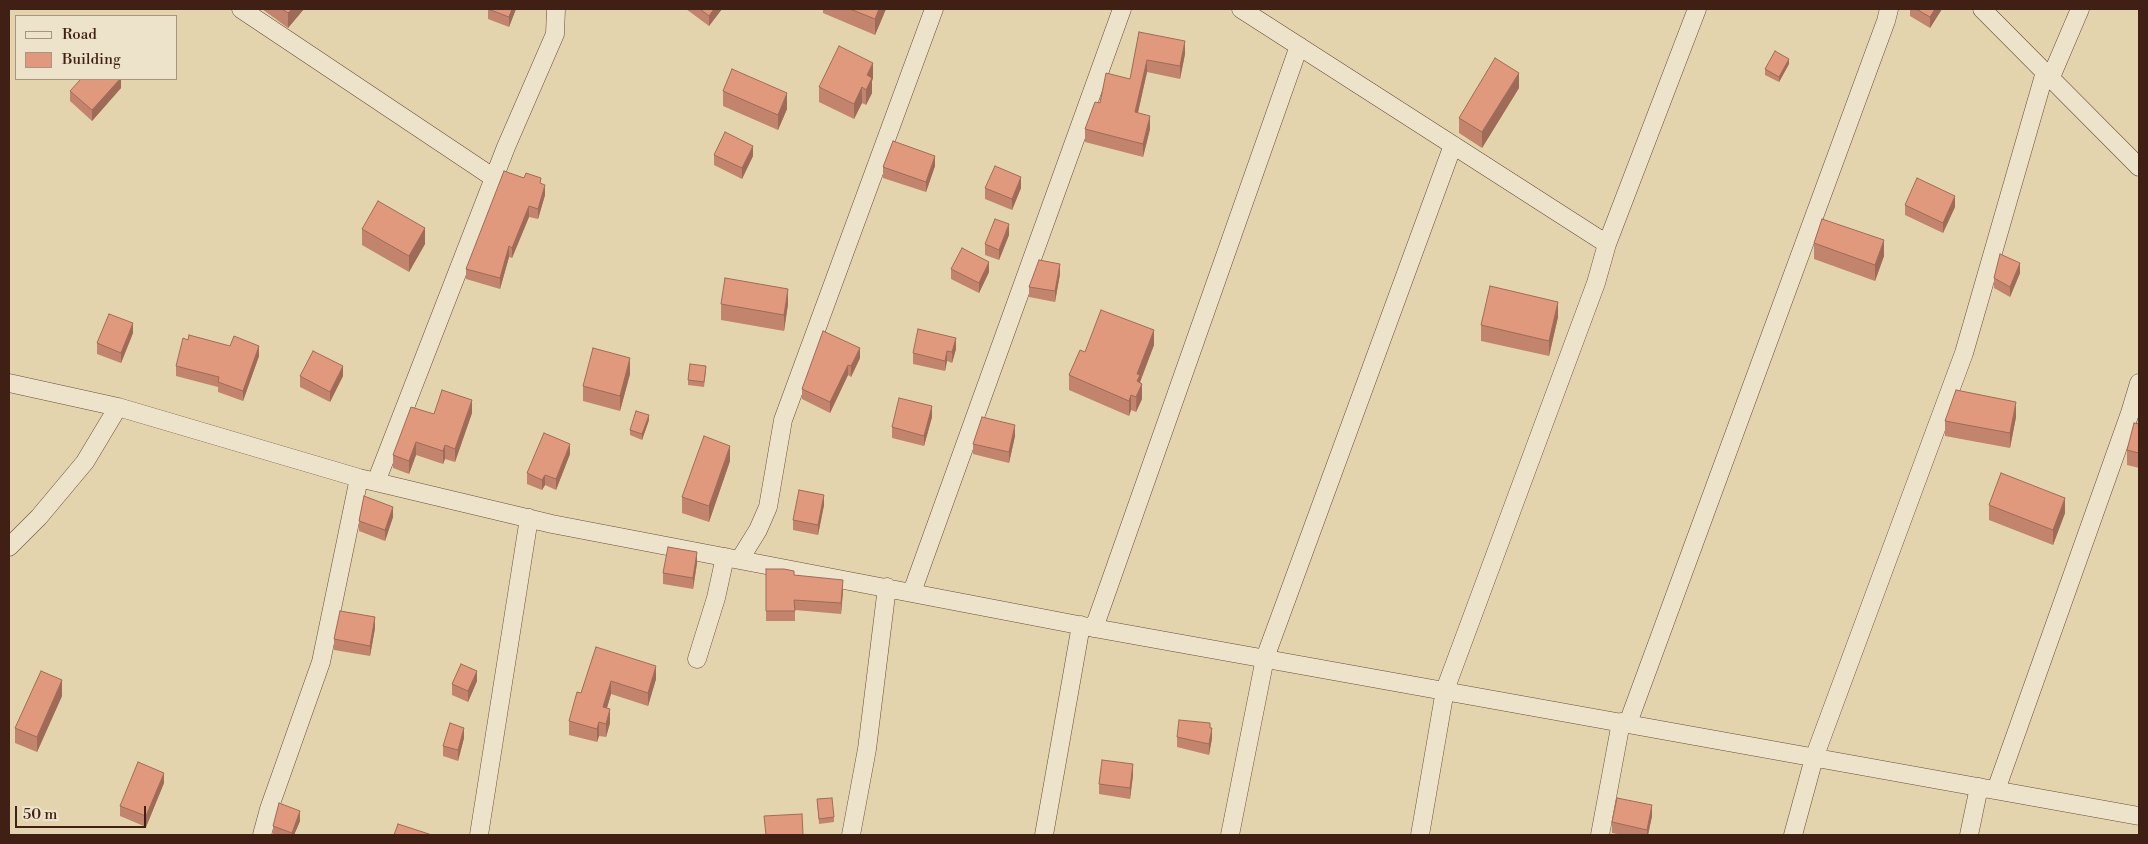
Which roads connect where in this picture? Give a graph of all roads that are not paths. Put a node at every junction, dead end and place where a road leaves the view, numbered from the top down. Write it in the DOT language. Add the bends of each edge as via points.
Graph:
graph roads {
  1 [pos="241,9"];
  2 [pos="556,9"];
  3 [pos="934,9"];
  4 [pos="1122,9"];
  5 [pos="1241,9"];
  6 [pos="1697,9"];
  7 [pos="1889,9"];
  8 [pos="1982,9"];
  9 [pos="2080,9"];
  10 [pos="1299,46"];
  11 [pos="2048,75"];
  12 [pos="1453,145"];
  13 [pos="2139,167"];
  14 [pos="494,178"];
  15 [pos="1607,244"];
  16 [pos="2139,382"];
  17 [pos="9,383"];
  18 [pos="118,407"];
  19 [pos="367,480"];
  20 [pos="528,518"];
  21 [pos="9,548"];
  22 [pos="732,558"];
  23 [pos="887,587"];
  24 [pos="912,592"];
  25 [pos="1088,627"];
  26 [pos="1265,658"];
  27 [pos="697,659"];
  28 [pos="1445,690"];
  29 [pos="1624,723"];
  30 [pos="1814,758"];
  31 [pos="1987,788"];
  32 [pos="2139,816"];
  33 [pos="262,835"];
  34 [pos="479,835"];
  35 [pos="851,835"];
  36 [pos="1044,835"];
  37 [pos="1230,835"];
  38 [pos="1420,835"];
  39 [pos="1600,835"];
  40 [pos="1793,835"];
  41 [pos="1969,835"];
  1 -- 14 [label="street"];
  2 -- 14 [label="street" via="555,34"];
  3 -- 22 [label="street" via="783,420 768,507 758,530"];
  4 -- 24 [label="street"];
  5 -- 10 [label="street"];
  6 -- 15 [label="street"];
  7 -- 29 [label="street"];
  8 -- 11 [label="street"];
  9 -- 11 [label="street"];
  10 -- 12 [label="street"];
  10 -- 25 [label="street"];
  11 -- 13 [label="street"];
  11 -- 30 [label="street" via="1964,353"];
  12 -- 15 [label="street"];
  12 -- 26 [label="street"];
  14 -- 19 [label="street"];
  15 -- 28 [label="street" via="1596,283"];
  16 -- 31 [label="street" via="2127,423"];
  17 -- 18 [label="street"];
  18 -- 19 [label="street"];
  18 -- 21 [label="street" via="85,462"];
  19 -- 20 [label="street"];
  19 -- 33 [label="street" via="320,662"];
  20 -- 22 [label="street"];
  20 -- 34 [label="street"];
  22 -- 23 [label="street"];
  22 -- 27 [label="street"];
  23 -- 24 [label="street"];
  23 -- 35 [label="street" via="867,749"];
  24 -- 25 [label="street"];
  25 -- 26 [label="street"];
  25 -- 36 [label="street"];
  26 -- 28 [label="street"];
  26 -- 37 [label="street"];
  28 -- 29 [label="street"];
  28 -- 38 [label="street"];
  29 -- 30 [label="street"];
  29 -- 39 [label="street"];
  30 -- 31 [label="street"];
  30 -- 40 [label="street"];
  31 -- 32 [label="street"];
  31 -- 41 [label="street"];
}
